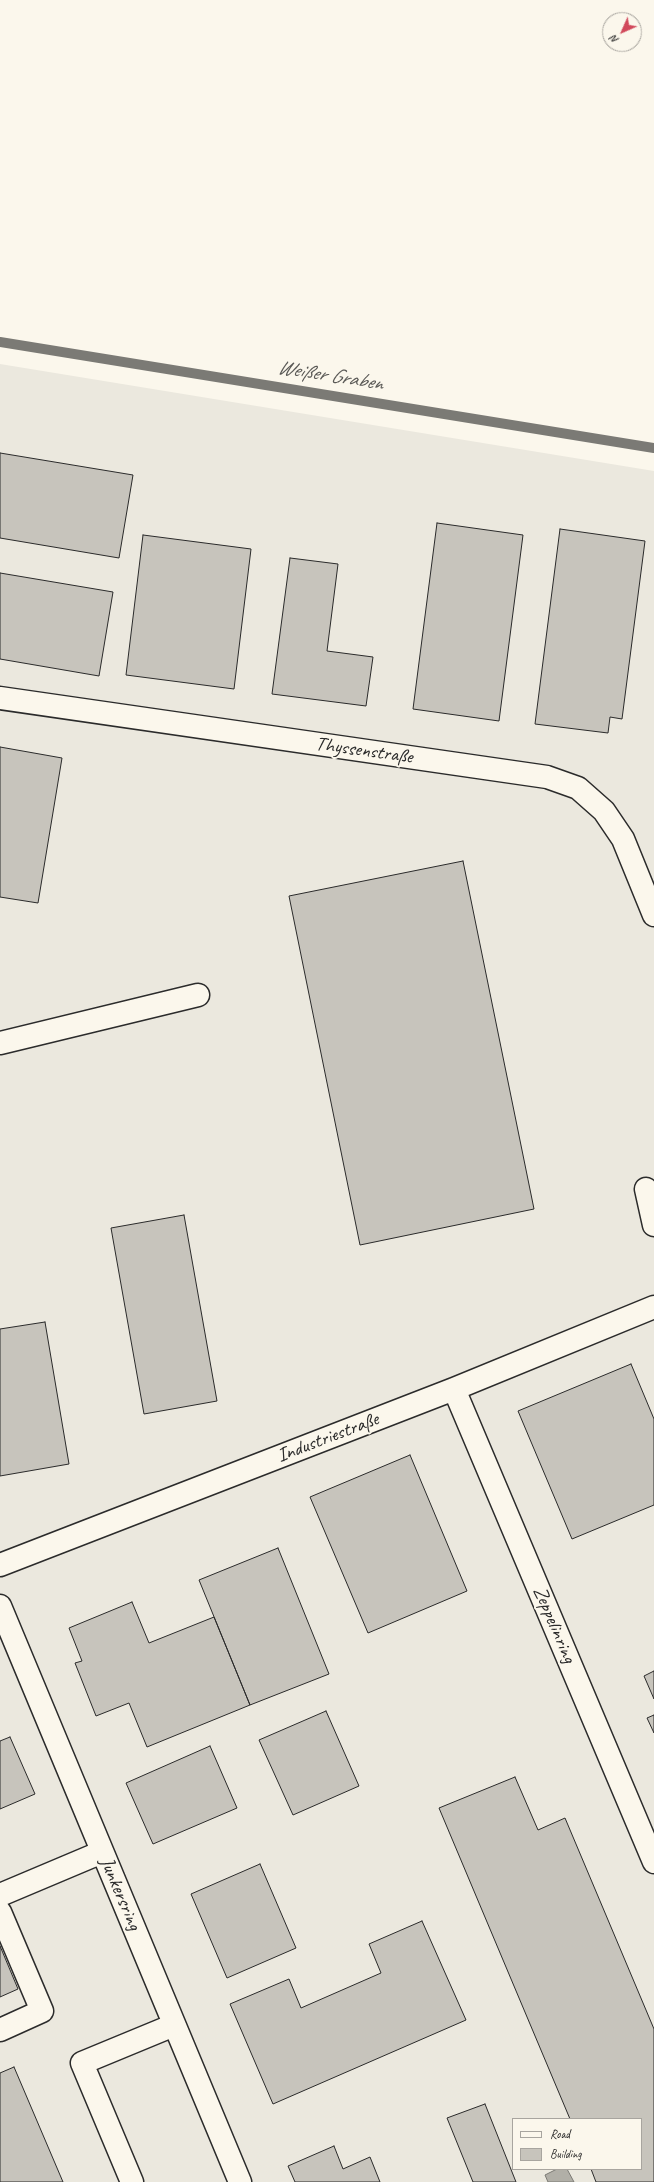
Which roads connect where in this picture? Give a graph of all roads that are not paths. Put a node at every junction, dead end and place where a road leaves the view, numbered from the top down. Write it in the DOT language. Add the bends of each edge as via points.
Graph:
graph roads {
  1 [pos="0,698"];
  2 [pos="654,915"];
  3 [pos="198,995"];
  4 [pos="0,1043"];
  5 [pos="646,1189"];
  6 [pos="654,1225"];
  7 [pos="654,1307"];
  8 [pos="454,1388"];
  9 [pos="0,1565"];
  10 [pos="0,1606"];
  11 [pos="102,1852"];
  12 [pos="654,1862"];
  13 [pos="0,1896"];
  14 [pos="0,1912"];
  15 [pos="174,2024"];
  16 [pos="0,2030"];
  17 [pos="132,2182"];
  18 [pos="240,2182"];
  1 -- 2 [label="street, Thyssenstraße" via="546,777 578,788 604,811 623,839"];
  3 -- 4 [label="street"];
  5 -- 6 [label="street"];
  7 -- 8 [label="street, Industriestraße"];
  8 -- 9 [label="street, Industriestraße"];
  8 -- 12 [label="street, Zeppelinring"];
  10 -- 11 [label="street, Junkersring"];
  11 -- 13 [label="street"];
  11 -- 15 [label="street, Junkersring"];
  14 -- 16 [label="street" via="42,2011"];
  15 -- 17 [label="street" via="82,2063"];
  15 -- 18 [label="street, Junkersring"];
}
